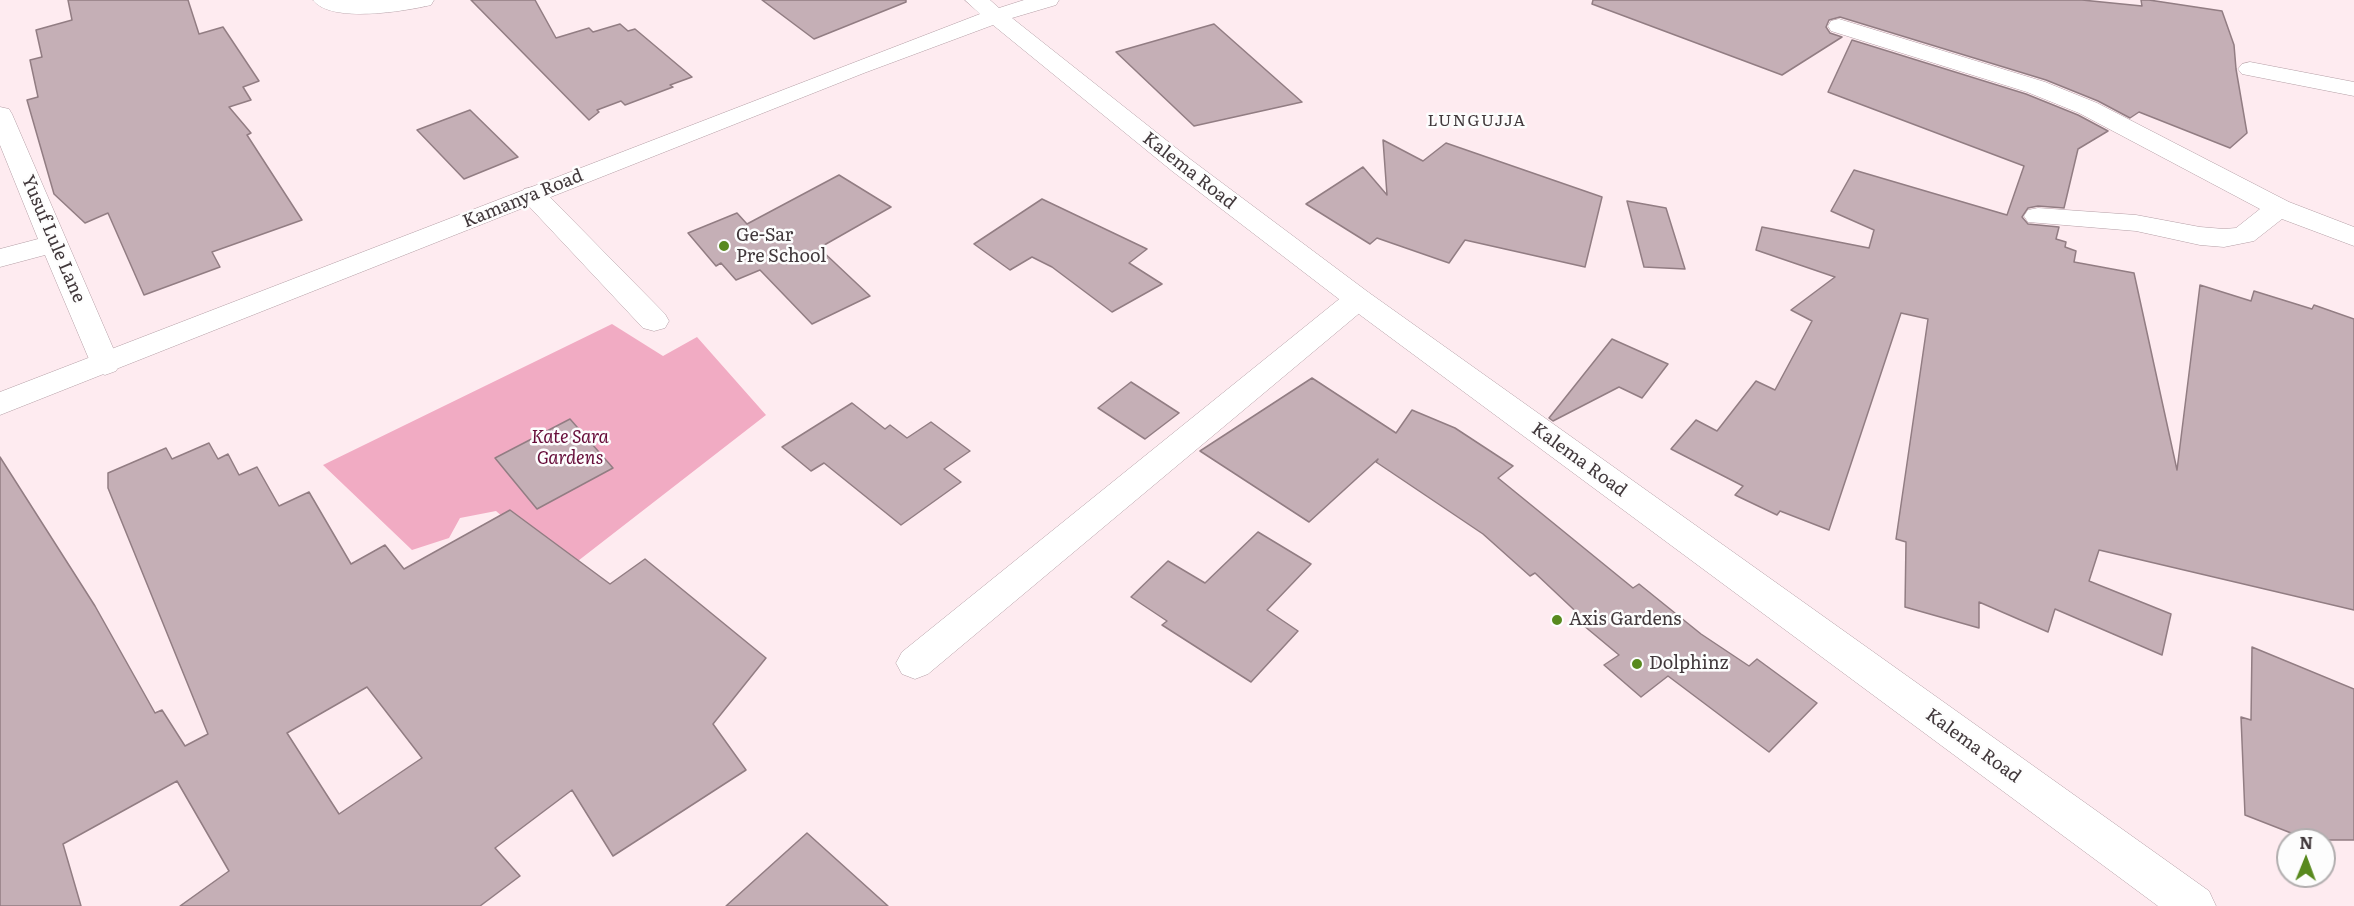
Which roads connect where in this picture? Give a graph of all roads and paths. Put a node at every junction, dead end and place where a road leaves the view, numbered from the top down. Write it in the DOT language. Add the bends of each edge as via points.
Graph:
graph roads {
  1 [pos="324,0"];
  2 [pos="423,0"];
  3 [pos="1048,0"];
  4 [pos="986,8"];
  5 [pos="1839,26"];
  6 [pos="2250,69"];
  7 [pos="2354,89"];
  8 [pos="0,114"];
  9 [pos="533,195"];
  10 [pos="2278,208"];
  11 [pos="2038,216"];
  12 [pos="2354,237"];
  13 [pos="55,243"];
  14 [pos="0,258"];
  15 [pos="1358,299"];
  16 [pos="654,321"];
  17 [pos="105,364"];
  18 [pos="0,404"];
  19 [pos="915,663"];
  20 [pos="2194,906"];
  1 -- 2 [label="street" via="351,8"];
  3 -- 4 [label="street, Kamanya Road"];
  4 -- 9 [label="street, Kamanya Road" via="844,72"];
  4 -- 15 [label="street, Kalema Road" via="1181,165"];
  5 -- 10 [label="street" via="2036,87 2088,108"];
  6 -- 7 [label="street"];
  8 -- 13 [label="street, Yusuf Lule Lane"];
  9 -- 16 [label="street"];
  9 -- 17 [label="street, Kamanya Road"];
  10 -- 11 [label="street" via="2244,235 2224,238 2136,223"];
  10 -- 12 [label="street"];
  13 -- 14 [label="street"];
  13 -- 17 [label="street, Yusuf Lule Lane"];
  15 -- 19 [label="street"];
  15 -- 20 [label="street, Kalema Road"];
  17 -- 18 [label="street, Kamanya Road"];
}
